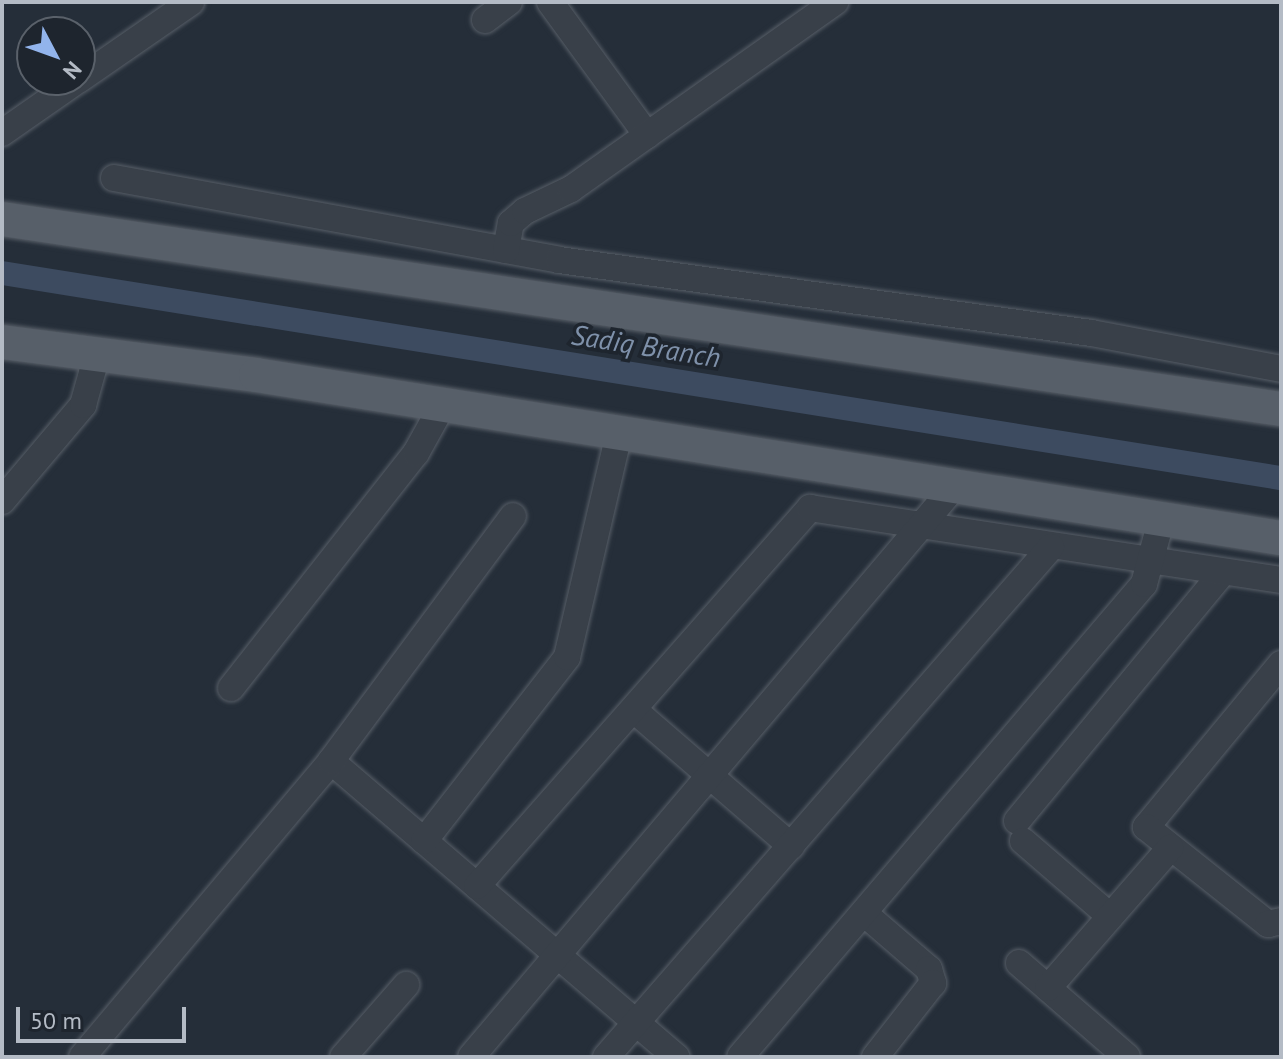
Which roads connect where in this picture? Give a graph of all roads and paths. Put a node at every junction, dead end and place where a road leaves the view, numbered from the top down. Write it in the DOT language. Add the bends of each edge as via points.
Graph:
graph roads {
  1 [pos="191,2"];
  2 [pos="509,2"];
  3 [pos="550,2"];
  4 [pos="835,2"];
  5 [pos="485,20"];
  6 [pos="96,68"];
  7 [pos="56,96"];
  8 [pos="2,133"];
  9 [pos="647,135"];
  10 [pos="114,178"];
  11 [pos="2,219"];
  12 [pos="506,250"];
  13 [pos="2,342"];
  14 [pos="97,355"];
  15 [pos="1281,369"];
  16 [pos="442,406"];
  17 [pos="1281,409"];
  18 [pos="619,434"];
  19 [pos="953,488"];
  20 [pos="2,501"];
  21 [pos="513,516"];
  22 [pos="1161,521"];
  23 [pos="922,526"];
  24 [pos="1281,538"];
  25 [pos="1051,547"];
  26 [pos="1155,562"];
  27 [pos="1223,572"];
  28 [pos="1281,580"];
  29 [pos="1281,664"];
  30 [pos="231,688"];
  31 [pos="634,710"];
  32 [pos="331,761"];
  33 [pos="711,776"];
  34 [pos="424,841"];
  35 [pos="791,846"];
  36 [pos="1170,848"];
  37 [pos="477,886"];
  38 [pos="865,914"];
  39 [pos="1110,916"];
  40 [pos="1281,921"];
  41 [pos="558,955"];
  42 [pos="1019,963"];
  43 [pos="406,985"];
  44 [pos="1048,988"];
  45 [pos="636,1023"];
  46 [pos="82,1057"];
  47 [pos="343,1057"];
  48 [pos="471,1057"];
  49 [pos="606,1057"];
  50 [pos="676,1057"];
  51 [pos="740,1057"];
  52 [pos="875,1057"];
  53 [pos="1127,1057"];
  1 -- 6 [label="street"];
  2 -- 5 [label="street"];
  3 -- 9 [label="street"];
  4 -- 9 [label="street"];
  7 -- 8 [label="street"];
  9 -- 12 [label="street" via="571,189 525,211 511,223"];
  10 -- 12 [label="street"];
  11 -- 17 [label="main road"];
  12 -- 15 [label="street" via="1091,333"];
  13 -- 14 [label="main road"];
  14 -- 16 [label="main road"];
  14 -- 20 [label="street" via="83,405"];
  16 -- 18 [label="main road"];
  16 -- 30 [label="street" via="416,453"];
  18 -- 19 [label="main road"];
  18 -- 34 [label="street" via="567,657"];
  19 -- 22 [label="main road"];
  19 -- 23 [label="street"];
  21 -- 32 [label="street"];
  22 -- 24 [label="main road"];
  22 -- 26 [label="street"];
  23 -- 25 [label="street"];
  23 -- 31 [label="street" via="810,508"];
  23 -- 33 [label="street"];
  25 -- 26 [label="street"];
  25 -- 35 [label="street"];
  26 -- 27 [label="street"];
  26 -- 38 [label="street" via="1144,584"];
  27 -- 28 [label="street"];
  27 -- 39 [label="street" via="1020,831"];
  29 -- 36 [label="street" via="1147,824"];
  31 -- 33 [label="street"];
  31 -- 37 [label="street"];
  32 -- 34 [label="street"];
  32 -- 46 [label="street"];
  33 -- 35 [label="street"];
  33 -- 41 [label="street"];
  34 -- 37 [label="street"];
  35 -- 45 [label="street"];
  36 -- 39 [label="street"];
  36 -- 40 [label="street" via="1268,924"];
  37 -- 41 [label="street"];
  38 -- 51 [label="street"];
  38 -- 52 [label="street" via="929,969 933,983"];
  39 -- 44 [label="street"];
  41 -- 45 [label="street"];
  41 -- 48 [label="street"];
  42 -- 44 [label="street"];
  43 -- 47 [label="street"];
  44 -- 53 [label="street"];
  45 -- 49 [label="street"];
  45 -- 50 [label="street"];
}
